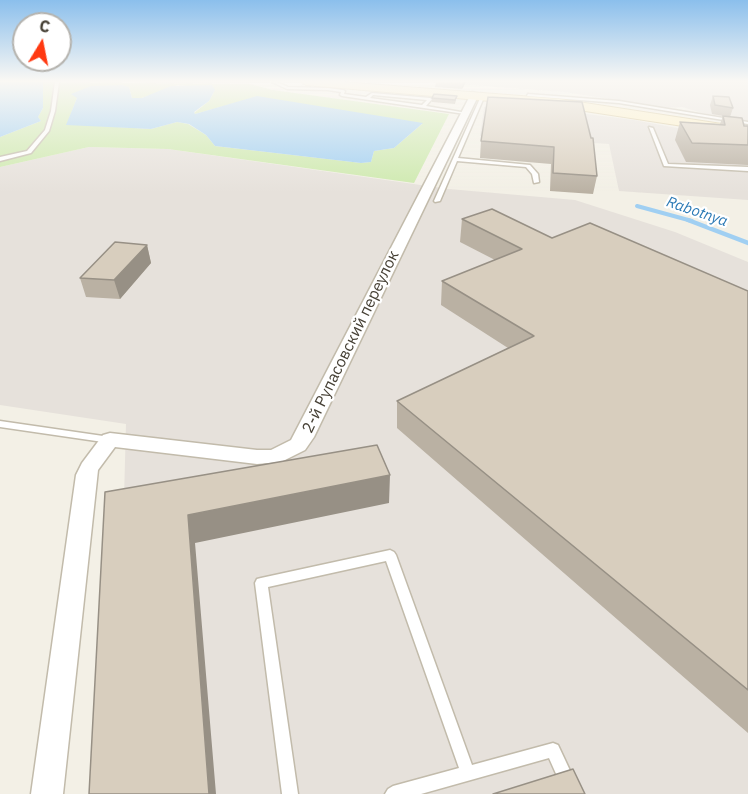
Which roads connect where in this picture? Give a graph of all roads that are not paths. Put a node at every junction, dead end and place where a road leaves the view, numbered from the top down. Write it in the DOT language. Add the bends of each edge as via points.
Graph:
graph roads {
  1 [pos="50,119"];
  2 [pos="462,119"];
  3 [pos="470,119"];
  4 [pos="671,119"];
  5 [pos="710,119"];
  6 [pos="748,125"];
  7 [pos="651,128"];
  8 [pos="748,134"];
  9 [pos="0,159"];
  10 [pos="454,159"];
  11 [pos="748,170"];
  12 [pos="536,182"];
  13 [pos="438,201"];
  14 [pos="0,424"];
  15 [pos="110,440"];
  16 [pos="468,773"];
  17 [pos="47,794"];
  18 [pos="290,794"];
  19 [pos="393,794"];
  20 [pos="573,794"];
  1 -- 9 [label="lane" via="47,130 29,152"];
  2 -- 15 [label="street, 2-й Рупасовский переулок" via="298,445 273,457 257,457"];
  3 -- 10 [label="lane"];
  4 -- 8 [label="main road"];
  5 -- 6 [label="main road"];
  7 -- 11 [label="lane" via="666,165"];
  10 -- 12 [label="lane" via="528,166"];
  10 -- 13 [label="lane"];
  14 -- 15 [label="lane"];
  15 -- 17 [label="street" via="86,475"];
  16 -- 18 [label="lane" via="390,555 261,584"];
  16 -- 19 [label="lane"];
  16 -- 20 [label="lane" via="553,750"];
}
